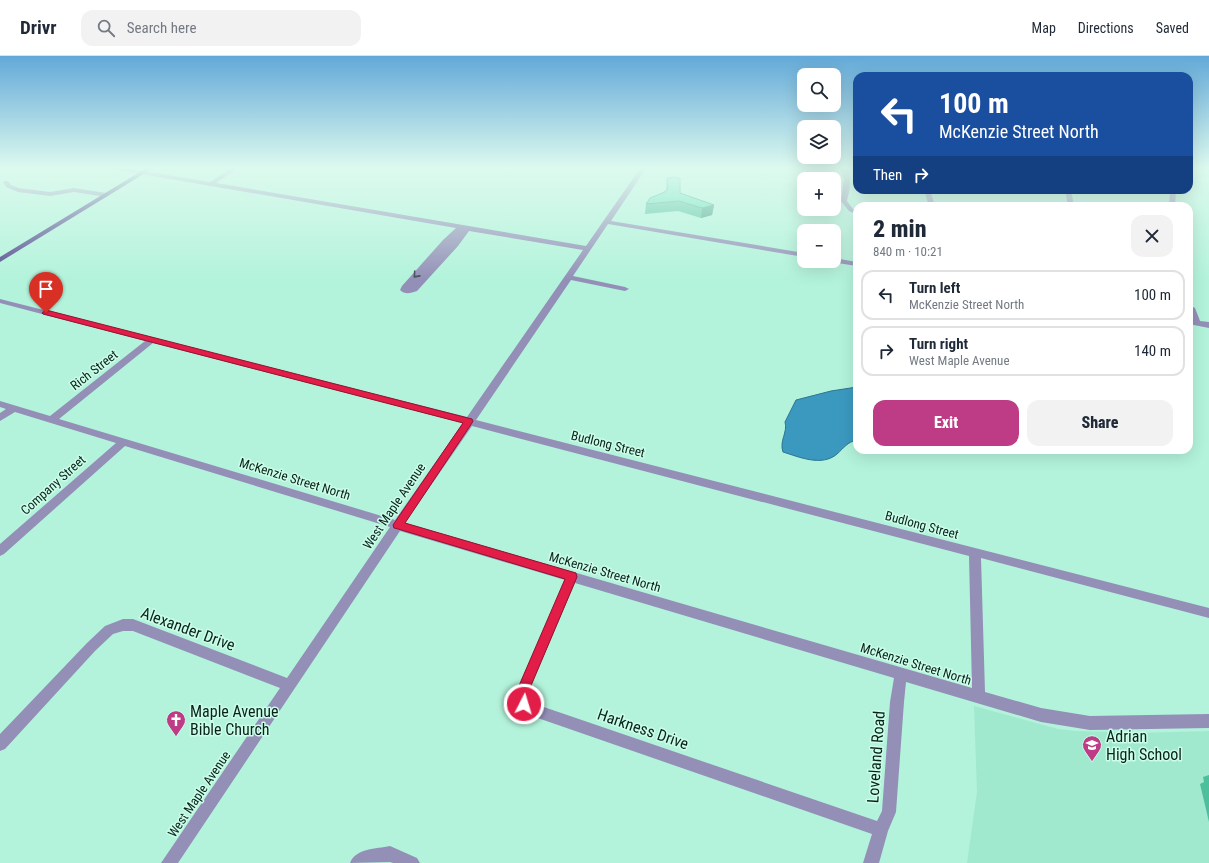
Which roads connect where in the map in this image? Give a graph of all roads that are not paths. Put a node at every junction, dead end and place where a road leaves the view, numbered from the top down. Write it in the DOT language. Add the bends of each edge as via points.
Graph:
graph roads {
  1 [pos="90,205"];
  2 [pos="336,205"];
  3 [pos="619,205"];
  4 [pos="607,222"];
  5 [pos="464,227"];
  6 [pos="588,250"];
  7 [pos="797,254"];
  8 [pos="0,260"];
  9 [pos="841,261"];
  10 [pos="853,263"];
  11 [pos="426,264"];
  12 [pos="435,265"];
  13 [pos="569,277"];
  14 [pos="625,289"];
  15 [pos="0,301"];
  16 [pos="1193,320"];
  17 [pos="1209,325"];
  18 [pos="152,340"];
  19 [pos="0,404"];
  20 [pos="14,408"];
  21 [pos="0,418"];
  22 [pos="52,419"];
  23 [pos="469,421"];
  24 [pos="124,441"];
  25 [pos="398,525"];
  26 [pos="0,551"];
  27 [pos="975,553"];
  28 [pos="572,577"];
  29 [pos="1209,614"];
  30 [pos="901,674"];
  31 [pos="290,686"];
  32 [pos="979,698"];
  33 [pos="1209,721"];
  34 [pos="0,744"];
  35 [pos="880,830"];
  36 [pos="169,863"];
  37 [pos="358,863"];
  38 [pos="412,863"];
  39 [pos="871,863"];
  1 -- 8 [label="main road"];
  2 -- 5 [label="street"];
  3 -- 4 [label="street, West Maple Avenue"];
  4 -- 6 [label="street, West Maple Avenue"];
  4 -- 7 [label="street"];
  5 -- 6 [label="street"];
  5 -- 11 [label="street"];
  5 -- 12 [label="street"];
  6 -- 13 [label="street, West Maple Avenue"];
  9 -- 10 [label="street"];
  11 -- 12 [label="street"];
  11 -- 12 [label="street, one-way" via="404,290 410,292 414,289"];
  13 -- 14 [label="street"];
  13 -- 23 [label="street, West Maple Avenue"];
  15 -- 18 [label="street, Budlong Street"];
  16 -- 17 [label="street"];
  18 -- 22 [label="street, Rich Street"];
  18 -- 23 [label="street, Budlong Street"];
  19 -- 20 [label="street, McKenzie Street North"];
  20 -- 21 [label="street"];
  20 -- 22 [label="street, McKenzie Street North"];
  22 -- 24 [label="street, McKenzie Street North"];
  23 -- 25 [label="street, West Maple Avenue"];
  23 -- 27 [label="street, Budlong Street"];
  24 -- 25 [label="street, McKenzie Street North"];
  24 -- 26 [label="street, Company Street"];
  25 -- 28 [label="street, McKenzie Street North"];
  25 -- 31 [label="street, West Maple Avenue"];
  27 -- 29 [label="street, Budlong Street"];
  27 -- 32 [label="street"];
  28 -- 30 [label="street, McKenzie Street North"];
  28 -- 35 [label="street, Harkness Drive" via="524,688 524,704 532,709"];
  30 -- 32 [label="street, McKenzie Street North"];
  30 -- 35 [label="street, Loveland Road" via="889,812"];
  31 -- 34 [label="street, Alexander Drive" via="133,625 123,625 109,630 91,647"];
  31 -- 36 [label="street, West Maple Avenue"];
  32 -- 33 [label="street, McKenzie Street North" via="1041,715 1090,723"];
  35 -- 39 [label="street, Loveland Road"];
  37 -- 38 [label="street" via="364,859 390,854"];
}
